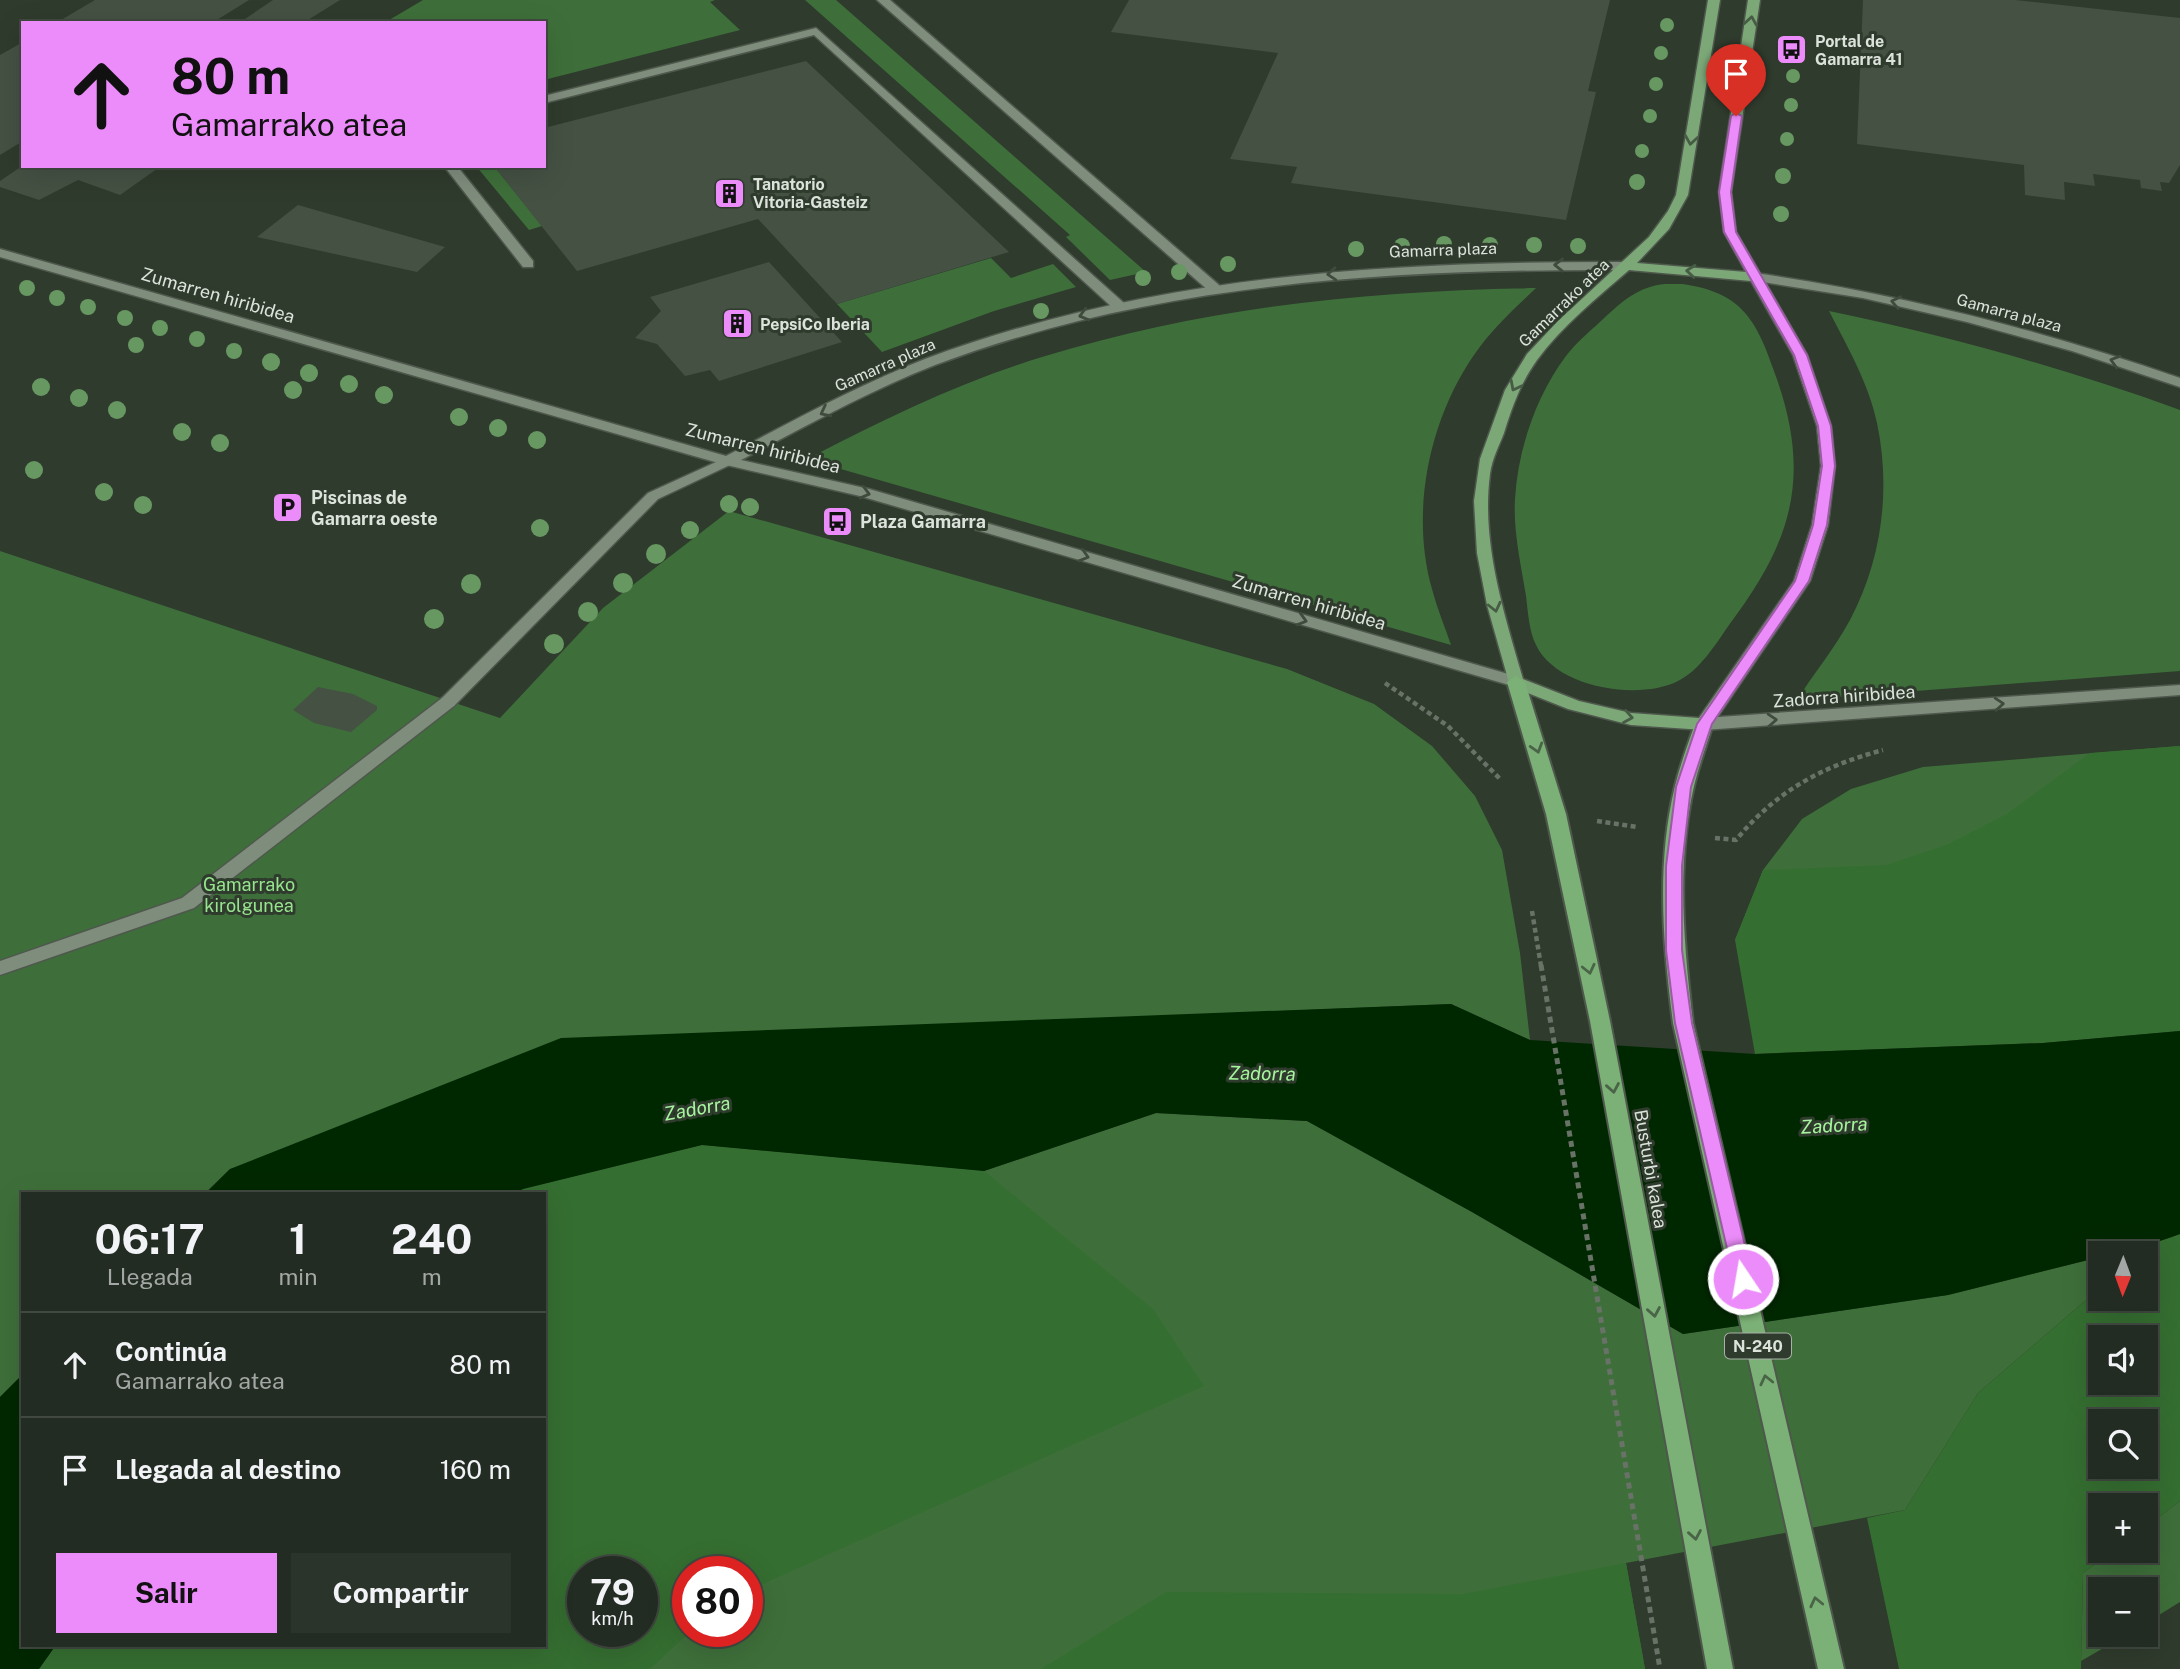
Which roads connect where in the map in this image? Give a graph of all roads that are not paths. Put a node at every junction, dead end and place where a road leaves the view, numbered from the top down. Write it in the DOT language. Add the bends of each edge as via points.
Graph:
graph roads {
  1 [pos="883,0"];
  2 [pos="1714,0"];
  3 [pos="1754,0"];
  4 [pos="546,99"];
  5 [pos="452,168"];
  6 [pos="0,253"];
  7 [pos="528,264"];
  8 [pos="1628,266"];
  9 [pos="1755,277"];
  10 [pos="1214,288"];
  11 [pos="1119,306"];
  12 [pos="2180,383"];
  13 [pos="727,461"];
  14 [pos="1517,682"];
  15 [pos="2180,690"];
  16 [pos="1704,724"];
  17 [pos="0,968"];
  18 [pos="1720,1669"];
  19 [pos="1831,1669"];
  1 -- 10 [label="street"];
  2 -- 8 [label="main road, Gamarrako atea, one-way" via="1682,195 1666,228"];
  9 -- 3 [label="main road, one-way" via="1730,232 1725,192"];
  4 -- 11 [label="street" via="816,31"];
  5 -- 7 [label="street"];
  6 -- 13 [label="street, Zumarren hiribidea"];
  9 -- 8 [label="main road, Gamarra plaza, one-way"];
  8 -- 10 [label="street, Gamarra plaza, one-way" via="1406,268"];
  8 -- 14 [label="main road, Gamarrako atea, one-way" via="1543,344 1525,367 1503,409 1483,473 1482,535 1494,606"];
  12 -- 9 [label="street, Gamarra plaza, one-way" via="2021,333 1810,284"];
  9 -- 16 [label="main road" via="1800,355 1815,392 1829,466 1820,525 1802,581"];
  10 -- 11 [label="street, Gamarra plaza"];
  11 -- 13 [label="street, Gamarra plaza, one-way" via="930,363"];
  13 -- 14 [label="street, Zumarren hiribidea, one-way" via="864,492"];
  13 -- 17 [label="street, Gamarra plaza" via="653,496 448,702 188,904"];
  14 -- 16 [label="main road, Zadorra hiribidea, one-way" via="1574,705 1631,719"];
  14 -- 18 [label="highway, Busturbi kalea, one-way" via="1556,814 1600,1021"];
  16 -- 15 [label="street, Zadorra hiribidea, one-way"];
  19 -- 16 [label="highway, N-240, one-way" via="1683,1023 1674,950 1674,866 1684,787"];
}
